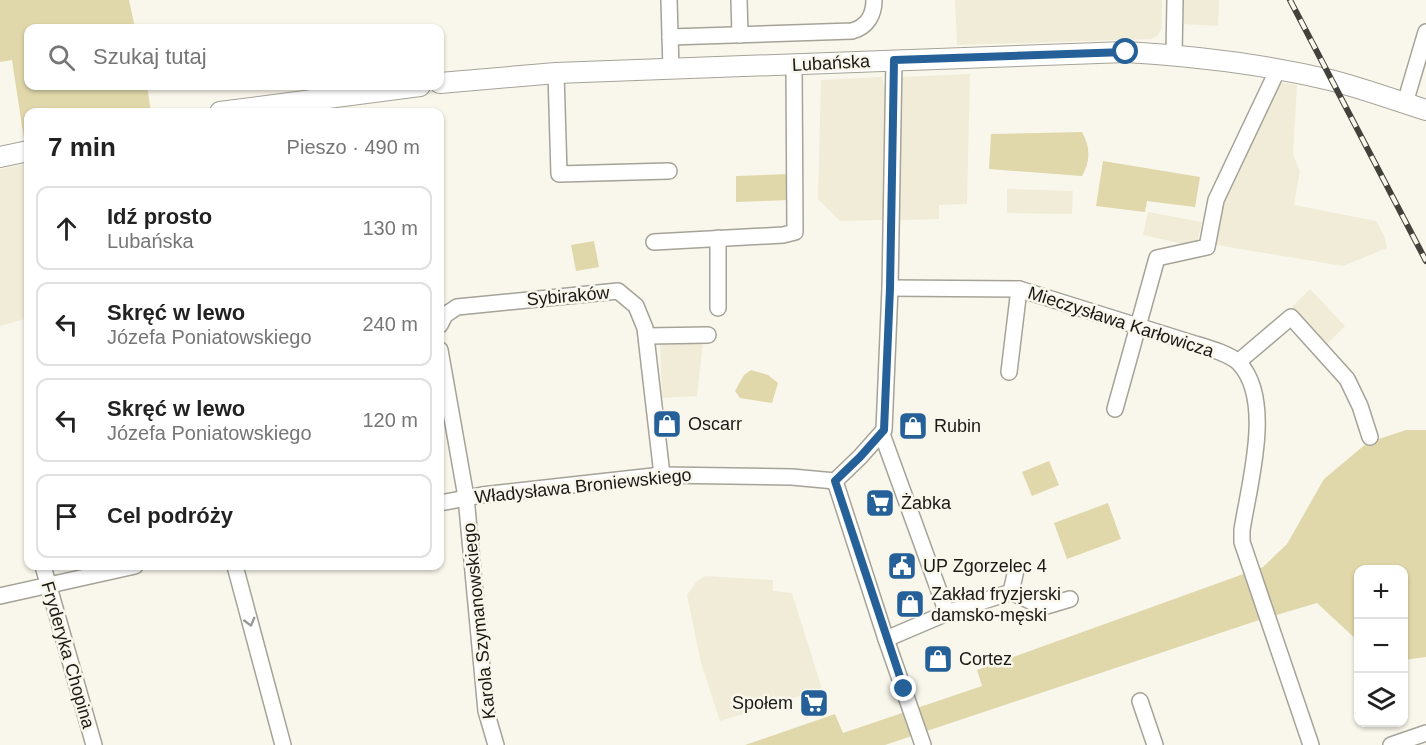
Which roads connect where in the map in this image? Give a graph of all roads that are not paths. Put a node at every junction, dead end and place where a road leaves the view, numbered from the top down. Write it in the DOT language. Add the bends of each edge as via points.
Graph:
graph roads {
  1 [pos="669,0"];
  2 [pos="739,0"];
  3 [pos="874,0"];
  4 [pos="1175,0"];
  5 [pos="1426,32"];
  6 [pos="740,34"];
  7 [pos="670,37"];
  8 [pos="1174,54"];
  9 [pos="894,60"];
  10 [pos="794,65"];
  11 [pos="670,69"];
  12 [pos="1278,69"];
  13 [pos="556,73"];
  14 [pos="444,83"];
  15 [pos="389,90"];
  16 [pos="1405,103"];
  17 [pos="251,108"];
  18 [pos="1426,110"];
  19 [pos="24,152"];
  20 [pos="0,157"];
  21 [pos="669,171"];
  22 [pos="718,238"];
  23 [pos="654,242"];
  24 [pos="890,288"];
  25 [pos="1019,289"];
  26 [pos="718,308"];
  27 [pos="444,317"];
  28 [pos="1139,326"];
  29 [pos="708,335"];
  30 [pos="647,336"];
  31 [pos="1238,362"];
  32 [pos="1009,372"];
  33 [pos="444,373"];
  34 [pos="1115,409"];
  35 [pos="882,434"];
  36 [pos="1370,437"];
  37 [pos="662,474"];
  38 [pos="835,481"];
  39 [pos="466,497"];
  40 [pos="444,501"];
  41 [pos="43,570"];
  42 [pos="117,570"];
  43 [pos="236,570"];
  44 [pos="1016,570"];
  45 [pos="48,585"];
  46 [pos="1011,592"];
  47 [pos="0,596"];
  48 [pos="1070,599"];
  49 [pos="947,613"];
  50 [pos="886,639"];
  51 [pos="1140,700"];
  52 [pos="1426,734"];
  53 [pos="94,745"];
  54 [pos="283,745"];
  55 [pos="495,745"];
  56 [pos="923,745"];
  57 [pos="1155,745"];
  58 [pos="1311,745"];
  59 [pos="1391,745"];
  1 -- 7 [label="street"];
  2 -- 6 [label="street"];
  3 -- 6 [label="street" via="869,20 856,30"];
  4 -- 8 [label="street"];
  5 -- 16 [label="street"];
  6 -- 7 [label="street"];
  7 -- 11 [label="street"];
  8 -- 9 [label="main road, Lubańska" via="1095,52"];
  8 -- 12 [label="main road, Lubańska"];
  9 -- 10 [label="main road, Lubańska"];
  9 -- 24 [label="street"];
  10 -- 11 [label="main road, Lubańska"];
  10 -- 22 [label="street" via="795,232"];
  11 -- 13 [label="main road, Lubańska"];
  12 -- 16 [label="main road, Lubańska"];
  12 -- 28 [label="street" via="1216,200 1207,247 1157,258"];
  13 -- 14 [label="main road, Lubańska"];
  13 -- 21 [label="street" via="559,174"];
  15 -- 17 [label="main road"];
  16 -- 18 [label="main road, Lubańska"];
  19 -- 20 [label="main road"];
  22 -- 23 [label="street"];
  22 -- 26 [label="street"];
  24 -- 25 [label="street, Mieczysława Karłowicza"];
  24 -- 35 [label="street"];
  25 -- 28 [label="street, Mieczysława Karłowicza"];
  25 -- 32 [label="street"];
  27 -- 30 [label="street, Sybiraków" via="457,307 618,291 642,315"];
  28 -- 31 [label="street, Mieczysława Karłowicza" via="1214,350"];
  28 -- 34 [label="street"];
  29 -- 30 [label="street"];
  30 -- 37 [label="street, Sybiraków"];
  31 -- 36 [label="street" via="1291,317 1347,379"];
  31 -- 58 [label="street, Mieczysława Karłowicza" via="1252,384 1258,423 1242,542"];
  33 -- 39 [label="street"];
  35 -- 38 [label="street"];
  35 -- 49 [label="street"];
  37 -- 38 [label="street, Władysława Broniewskiego"];
  37 -- 39 [label="street, Władysława Broniewskiego"];
  38 -- 50 [label="street"];
  39 -- 40 [label="street, Władysława Broniewskiego"];
  39 -- 55 [label="street, Karola Szymanowskiego" via="486,711"];
  41 -- 45 [label="street, Fryderyka Chopina"];
  42 -- 45 [label="street"];
  43 -- 54 [label="street, one-way"];
  44 -- 46 [label="street"];
  45 -- 47 [label="street"];
  45 -- 53 [label="street, Fryderyka Chopina"];
  46 -- 48 [label="street" via="1043,608"];
  46 -- 49 [label="street"];
  49 -- 50 [label="street"];
  50 -- 56 [label="street"];
  51 -- 57 [label="street"];
  52 -- 59 [label="street"];
}
